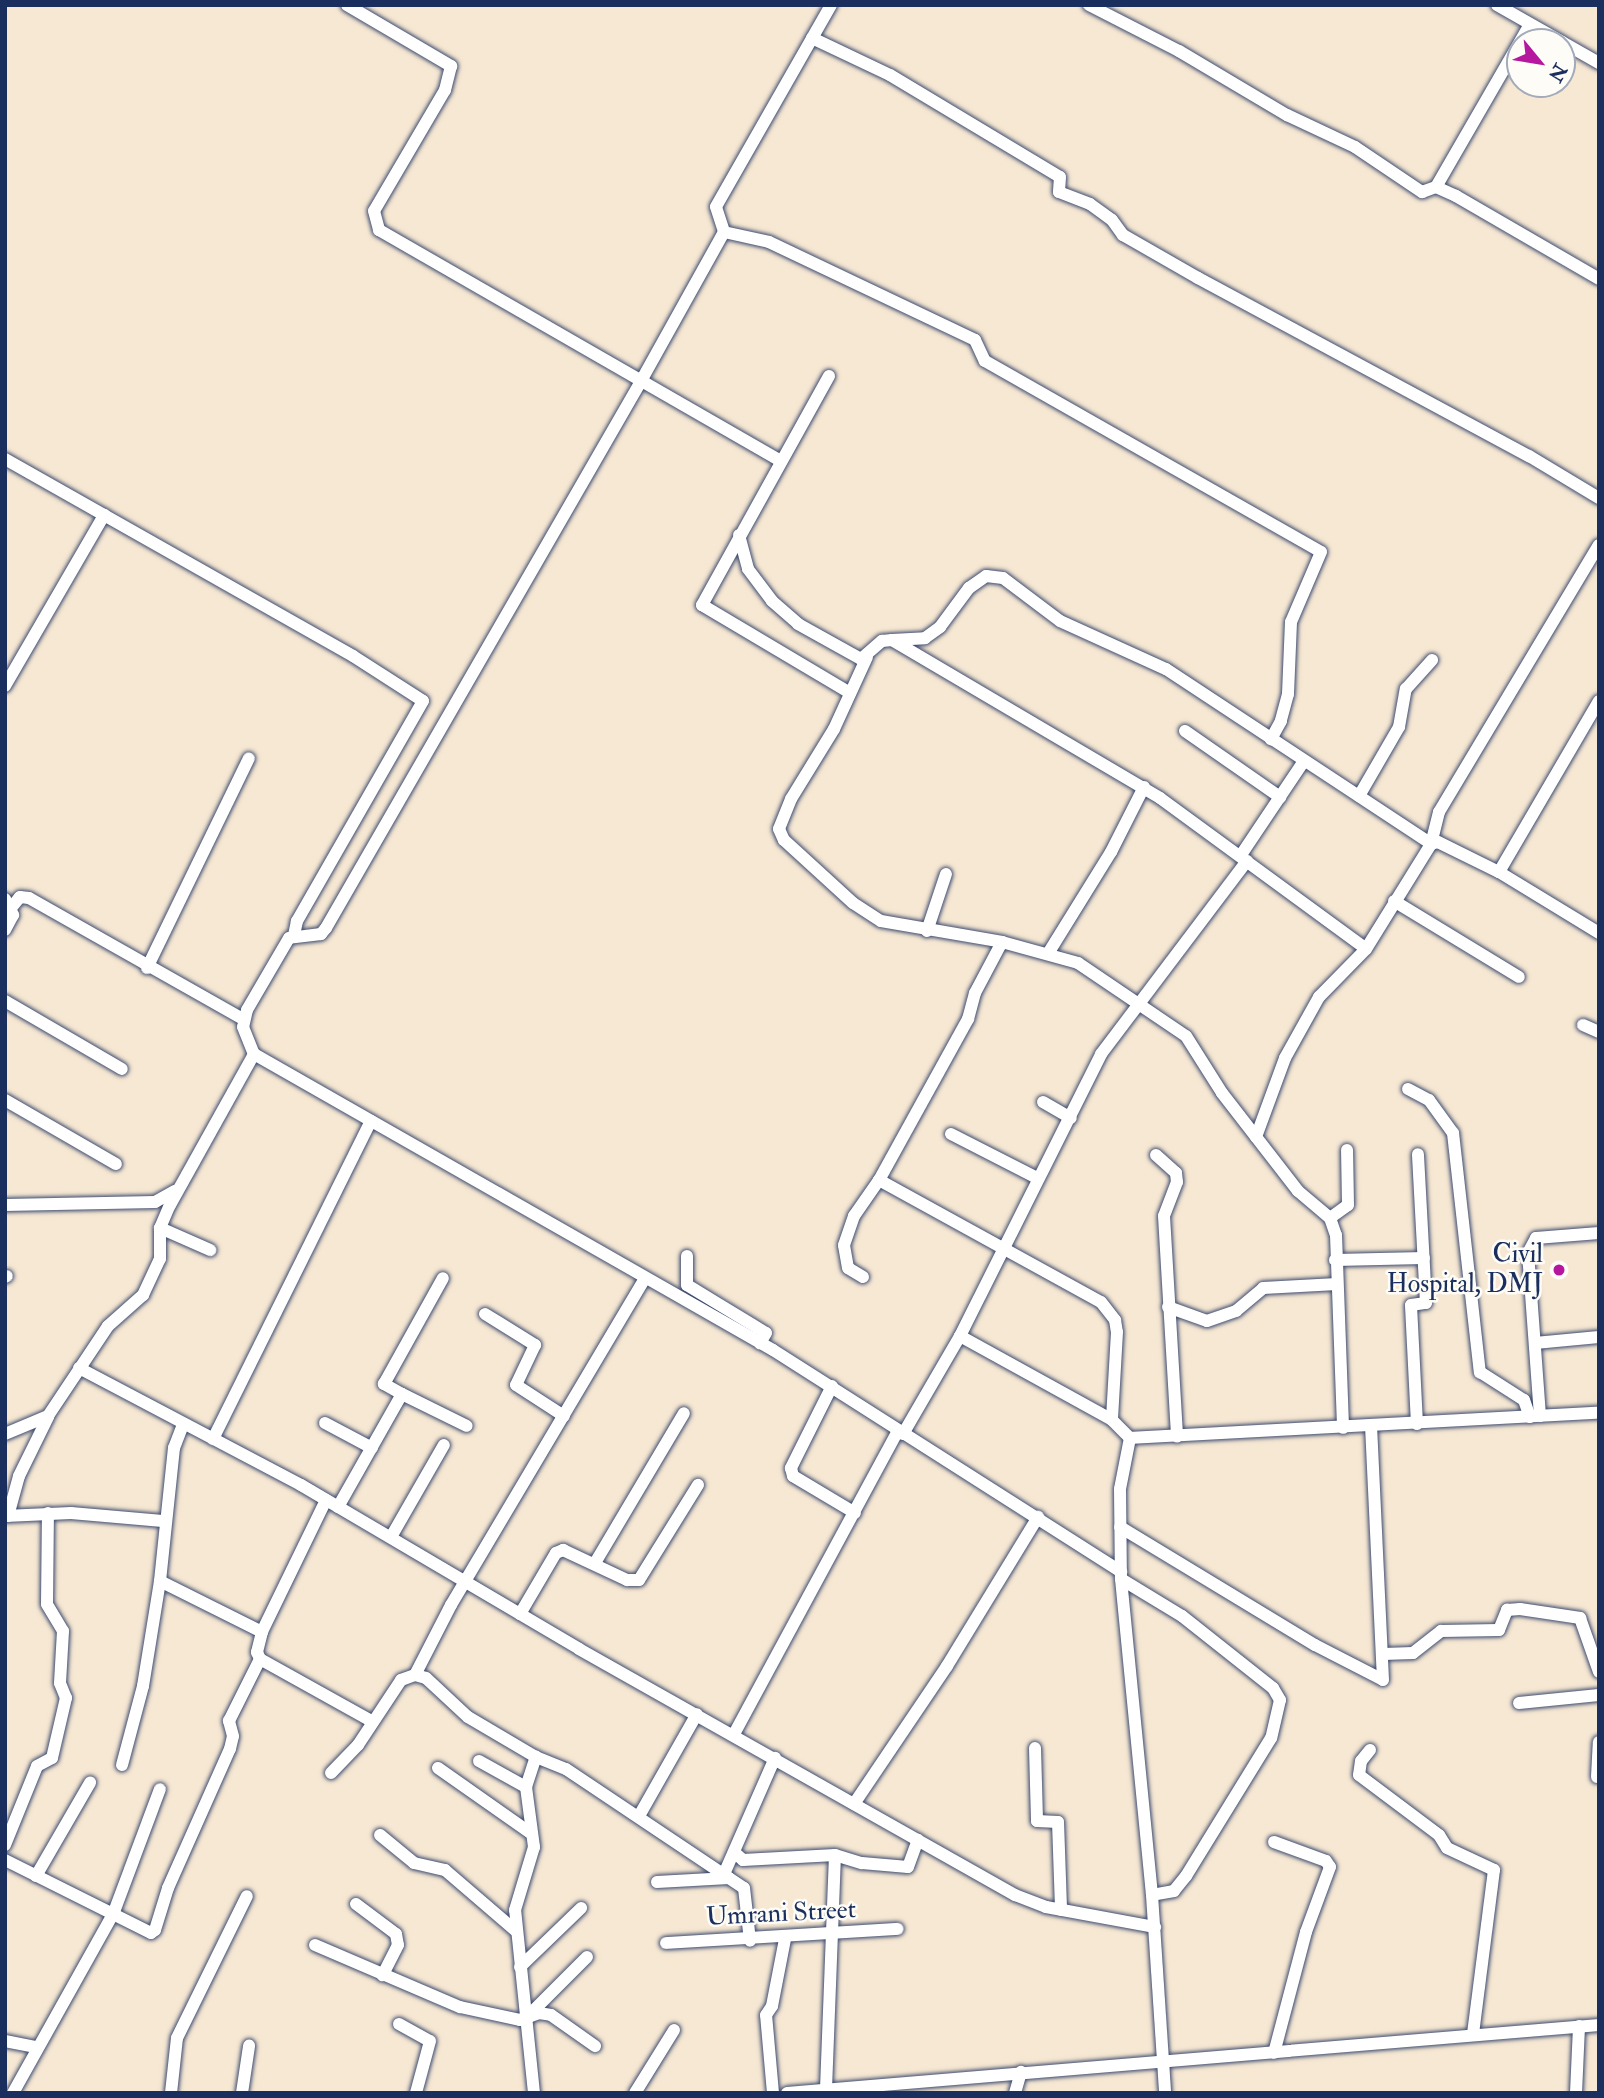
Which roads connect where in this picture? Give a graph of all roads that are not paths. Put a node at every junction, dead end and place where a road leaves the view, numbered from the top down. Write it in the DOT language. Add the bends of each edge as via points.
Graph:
graph roads {
  1 [pos="347,5"];
  2 [pos="831,5"];
  3 [pos="1089,5"];
  4 [pos="1497,5"];
  5 [pos="1530,24"];
  6 [pos="1537,28"];
  7 [pos="812,38"];
  8 [pos="1576,50"];
  9 [pos="1599,64"];
  10 [pos="1436,187"];
  11 [pos="721,224"];
  12 [pos="1599,279"];
  13 [pos="829,376"];
  14 [pos="640,383"];
  15 [pos="5,459"];
  16 [pos="779,460"];
  17 [pos="1599,498"];
  18 [pos="104,515"];
  19 [pos="739,535"];
  20 [pos="1599,545"];
  21 [pos="892,640"];
  22 [pos="867,657"];
  23 [pos="1432,660"];
  24 [pos="5,687"];
  25 [pos="850,693"];
  26 [pos="1599,701"];
  27 [pos="1185,731"];
  28 [pos="1271,739"];
  29 [pos="249,758"];
  30 [pos="1304,761"];
  31 [pos="1144,787"];
  32 [pos="1359,796"];
  33 [pos="1280,797"];
  34 [pos="1431,844"];
  35 [pos="1244,858"];
  36 [pos="1499,872"];
  37 [pos="946,874"];
  38 [pos="1394,901"];
  39 [pos="8,904"];
  40 [pos="5,930"];
  41 [pos="926,931"];
  42 [pos="1599,933"];
  43 [pos="297,936"];
  44 [pos="1002,942"];
  45 [pos="1366,949"];
  46 [pos="1049,952"];
  47 [pos="147,968"];
  48 [pos="1519,977"];
  49 [pos="1139,1000"];
  50 [pos="5,1001"];
  51 [pos="243,1019"];
  52 [pos="1583,1025"];
  53 [pos="1599,1032"];
  54 [pos="254,1054"];
  55 [pos="122,1069"];
  56 [pos="1408,1089"];
  57 [pos="5,1100"];
  58 [pos="1043,1102"];
  59 [pos="1071,1118"];
  60 [pos="371,1121"];
  61 [pos="951,1134"];
  62 [pos="1256,1137"];
  63 [pos="1347,1150"];
  64 [pos="1418,1153"];
  65 [pos="1156,1155"];
  66 [pos="116,1164"];
  67 [pos="1037,1178"];
  68 [pos="879,1180"];
  69 [pos="5,1205"];
  70 [pos="1330,1218"];
  71 [pos="160,1228"];
  72 [pos="1599,1233"];
  73 [pos="210,1250"];
  74 [pos="1003,1250"];
  75 [pos="687,1256"];
  76 [pos="1424,1258"];
  77 [pos="1335,1261"];
  78 [pos="863,1277"];
  79 [pos="443,1278"];
  80 [pos="645,1278"];
  81 [pos="1336,1284"];
  82 [pos="1168,1307"];
  83 [pos="485,1314"];
  84 [pos="960,1336"];
  85 [pos="1599,1337"];
  86 [pos="760,1343"];
  87 [pos="1535,1343"];
  88 [pos="79,1367"];
  89 [pos="832,1386"];
  90 [pos="402,1394"];
  91 [pos="684,1413"];
  92 [pos="1599,1413"];
  93 [pos="48,1416"];
  94 [pos="564,1416"];
  95 [pos="1535,1417"];
  96 [pos="1112,1420"];
  97 [pos="325,1423"];
  98 [pos="183,1424"];
  99 [pos="1418,1424"];
  100 [pos="467,1426"];
  101 [pos="1371,1427"];
  102 [pos="1343,1428"];
  103 [pos="901,1433"];
  104 [pos="5,1434"];
  105 [pos="1177,1437"];
  106 [pos="213,1438"];
  107 [pos="1130,1438"];
  108 [pos="444,1446"];
  109 [pos="372,1448"];
  110 [pos="698,1485"];
  111 [pos="326,1500"];
  112 [pos="338,1507"];
  113 [pos="48,1513"];
  114 [pos="855,1513"];
  115 [pos="7,1516"];
  116 [pos="1038,1517"];
  117 [pos="163,1521"];
  118 [pos="1120,1527"];
  119 [pos="391,1537"];
  120 [pos="595,1563"];
  121 [pos="1121,1576"];
  122 [pos="160,1581"];
  123 [pos="467,1583"];
  124 [pos="520,1614"];
  125 [pos="262,1632"];
  126 [pos="1383,1654"];
  127 [pos="260,1659"];
  128 [pos="1599,1672"];
  129 [pos="415,1675"];
  130 [pos="1599,1695"];
  131 [pos="1519,1703"];
  132 [pos="697,1714"];
  133 [pos="373,1722"];
  134 [pos="733,1734"];
  135 [pos="1599,1742"];
  136 [pos="1035,1748"];
  137 [pos="1370,1750"];
  138 [pos="536,1757"];
  139 [pos="775,1758"];
  140 [pos="479,1761"];
  141 [pos="122,1765"];
  142 [pos="438,1768"];
  143 [pos="331,1773"];
  144 [pos="1597,1777"];
  145 [pos="90,1783"];
  146 [pos="526,1787"];
  147 [pos="160,1789"];
  148 [pos="854,1804"];
  149 [pos="639,1816"];
  150 [pos="532,1834"];
  151 [pos="380,1835"];
  152 [pos="918,1840"];
  153 [pos="1274,1842"];
  154 [pos="5,1845"];
  155 [pos="734,1852"];
  156 [pos="835,1855"];
  157 [pos="5,1860"];
  158 [pos="36,1876"];
  159 [pos="726,1876"];
  160 [pos="657,1882"];
  161 [pos="1152,1895"];
  162 [pos="247,1896"];
  163 [pos="356,1904"];
  164 [pos="581,1908"];
  165 [pos="1061,1910"];
  166 [pos="114,1912"];
  167 [pos="1155,1927"];
  168 [pos="898,1929"];
  169 [pos="516,1931"];
  170 [pos="833,1934"];
  171 [pos="785,1939"];
  172 [pos="750,1941"];
  173 [pos="666,1943"];
  174 [pos="315,1945"];
  175 [pos="587,1957"];
  176 [pos="520,1967"];
  177 [pos="383,1975"];
  178 [pos="529,2015"];
  179 [pos="400,2024"];
  180 [pos="1599,2025"];
  181 [pos="1580,2026"];
  182 [pos="674,2030"];
  183 [pos="1473,2035"];
  184 [pos="5,2041"];
  185 [pos="249,2046"];
  186 [pos="594,2046"];
  187 [pos="37,2047"];
  188 [pos="1274,2053"];
  189 [pos="1163,2063"];
  190 [pos="1021,2073"];
  191 [pos="826,2089"];
  192 [pos="13,2093"];
  193 [pos="171,2093"];
  194 [pos="242,2093"];
  195 [pos="416,2093"];
  196 [pos="534,2093"];
  197 [pos="635,2093"];
  198 [pos="772,2093"];
  199 [pos="787,2093"];
  200 [pos="1015,2093"];
  201 [pos="1165,2093"];
  202 [pos="1576,2093"];
  1 -- 14 [label="street" via="452,66 445,90 374,211 379,230"];
  2 -- 7 [label="street"];
  3 -- 10 [label="street" via="1179,51 1287,116 1355,148 1422,192"];
  4 -- 5 [label="street"];
  5 -- 6 [label="street"];
  5 -- 10 [label="street"];
  7 -- 11 [label="street" via="716,207"];
  7 -- 17 [label="street" via="890,75 1060,177 1059,192 1090,204 1123,234 1187,272 1530,456"];
  8 -- 9 [label="street"];
  10 -- 12 [label="street"];
  11 -- 14 [label="street"];
  11 -- 28 [label="street" via="769,242 975,340 985,361 994,367 1321,552 1291,622 1288,694 1282,721"];
  13 -- 16 [label="street"];
  14 -- 16 [label="street"];
  14 -- 43 [label="street" via="332,916 316,935"];
  15 -- 18 [label="street"];
  16 -- 19 [label="street"];
  18 -- 24 [label="street"];
  18 -- 43 [label="street" via="353,656 422,701 297,921"];
  19 -- 22 [label="street" via="748,569 772,601 798,624 861,659"];
  19 -- 25 [label="street" via="702,605"];
  20 -- 34 [label="street" via="1439,812"];
  21 -- 22 [label="street" via="882,641"];
  21 -- 28 [label="street" via="925,638 940,627 969,588 986,576 1003,578 1060,621 1166,669"];
  21 -- 31 [label="street"];
  22 -- 25 [label="street"];
  23 -- 32 [label="street" via="1406,689 1399,727"];
  25 -- 41 [label="street" via="790,799 779,829 784,840 853,903 896,927"];
  26 -- 36 [label="street"];
  27 -- 33 [label="street"];
  28 -- 30 [label="street"];
  29 -- 47 [label="street"];
  30 -- 32 [label="street"];
  30 -- 33 [label="street"];
  31 -- 35 [label="street"];
  31 -- 46 [label="street" via="1111,852"];
  32 -- 34 [label="street"];
  33 -- 35 [label="street"];
  34 -- 36 [label="street" via="1438,842"];
  34 -- 38 [label="street"];
  35 -- 45 [label="street"];
  35 -- 49 [label="street"];
  36 -- 42 [label="street"];
  37 -- 41 [label="street"];
  38 -- 45 [label="street"];
  38 -- 48 [label="street"];
  39 -- 40 [label="street"];
  39 -- 47 [label="street" via="29,898"];
  41 -- 44 [label="street"];
  43 -- 51 [label="street"];
  44 -- 46 [label="street"];
  44 -- 68 [label="street" via="975,993 968,1019"];
  45 -- 62 [label="street" via="1319,997 1285,1058"];
  46 -- 49 [label="street" via="1078,963"];
  47 -- 51 [label="street"];
  49 -- 59 [label="street" via="1101,1054"];
  49 -- 62 [label="street" via="1186,1036"];
  50 -- 55 [label="street"];
  51 -- 54 [label="street"];
  52 -- 53 [label="street"];
  54 -- 60 [label="street"];
  54 -- 69 [label="street" via="239,1062 223,1089 170,1197 155,1202"];
  54 -- 71 [label="street"];
  56 -- 95 [label="street" via="1429,1100 1453,1133 1480,1372 1524,1400"];
  57 -- 66 [label="street"];
  58 -- 59 [label="street"];
  59 -- 67 [label="street"];
  60 -- 80 [label="street"];
  60 -- 106 [label="street"];
  61 -- 67 [label="street"];
  62 -- 70 [label="street" via="1298,1191"];
  63 -- 70 [label="street" via="1348,1205"];
  64 -- 76 [label="street"];
  65 -- 82 [label="street" via="1176,1173 1177,1182 1164,1216"];
  67 -- 74 [label="street"];
  68 -- 74 [label="street"];
  68 -- 78 [label="street" via="853,1216 844,1245 848,1268"];
  70 -- 77 [label="street" via="1336,1235"];
  71 -- 73 [label="street"];
  71 -- 88 [label="street" via="160,1259 143,1295 108,1326"];
  72 -- 87 [label="street" via="1536,1238 1531,1244"];
  74 -- 84 [label="street"];
  74 -- 96 [label="street" via="1101,1302 1115,1320"];
  75 -- 86 [label="street" via="687,1285 765,1333"];
  76 -- 77 [label="street"];
  76 -- 99 [label="street" via="1426,1303 1411,1304"];
  77 -- 81 [label="street"];
  79 -- 90 [label="street" via="384,1384"];
  80 -- 86 [label="street"];
  80 -- 94 [label="street"];
  81 -- 82 [label="street" via="1263,1288 1237,1311 1207,1321"];
  81 -- 102 [label="street"];
  82 -- 105 [label="street"];
  83 -- 94 [label="street" via="535,1345 516,1385"];
  84 -- 96 [label="street"];
  84 -- 103 [label="street"];
  85 -- 87 [label="street"];
  86 -- 89 [label="street"];
  87 -- 95 [label="street"];
  88 -- 93 [label="street"];
  88 -- 98 [label="street"];
  89 -- 103 [label="street"];
  89 -- 114 [label="street" via="790,1468 793,1476"];
  90 -- 100 [label="street"];
  90 -- 109 [label="street"];
  91 -- 120 [label="street"];
  92 -- 95 [label="street"];
  93 -- 104 [label="street"];
  93 -- 115 [label="street" via="19,1476"];
  94 -- 123 [label="street"];
  95 -- 99 [label="street"];
  96 -- 107 [label="street"];
  97 -- 109 [label="street"];
  98 -- 106 [label="street"];
  98 -- 117 [label="street" via="174,1448"];
  99 -- 101 [label="street"];
  101 -- 102 [label="street"];
  101 -- 126 [label="street"];
  102 -- 105 [label="street"];
  103 -- 114 [label="street"];
  103 -- 116 [label="street"];
  105 -- 107 [label="street"];
  106 -- 111 [label="street"];
  107 -- 118 [label="street" via="1120,1489"];
  108 -- 119 [label="street"];
  109 -- 112 [label="street"];
  110 -- 120 [label="street" via="639,1580 627,1580"];
  111 -- 112 [label="street"];
  111 -- 125 [label="street"];
  112 -- 119 [label="street"];
  113 -- 115 [label="street"];
  113 -- 117 [label="street"];
  113 -- 154 [label="street" via="47,1604 63,1631 60,1683 66,1698 52,1758 37,1766"];
  114 -- 134 [label="street"];
  116 -- 121 [label="street"];
  116 -- 148 [label="street" via="947,1666"];
  117 -- 122 [label="street"];
  118 -- 121 [label="street"];
  118 -- 126 [label="street" via="1379,1680 1385,1677"];
  119 -- 123 [label="street"];
  120 -- 124 [label="street" via="568,1549 556,1553"];
  121 -- 161 [label="street"];
  121 -- 161 [label="street" via="1182,1616 1273,1688 1280,1700 1271,1738 1186,1876 1174,1891"];
  122 -- 125 [label="street"];
  122 -- 141 [label="street" via="143,1686"];
  123 -- 124 [label="street"];
  123 -- 129 [label="street"];
  124 -- 132 [label="street"];
  125 -- 127 [label="street"];
  126 -- 128 [label="street" via="1413,1653 1441,1631 1499,1630 1507,1610 1520,1609 1580,1618"];
  127 -- 133 [label="street"];
  127 -- 166 [label="street" via="229,1721 230,1749 168,1888 155,1930 151,1933"];
  129 -- 133 [label="street" via="401,1680"];
  129 -- 138 [label="street" via="426,1678 468,1717"];
  130 -- 131 [label="street"];
  132 -- 134 [label="street"];
  132 -- 149 [label="street"];
  133 -- 143 [label="street"];
  134 -- 139 [label="street"];
  135 -- 144 [label="street"];
  136 -- 165 [label="street" via="1037,1821 1058,1822"];
  137 -- 183 [label="street" via="1361,1761 1359,1775 1439,1835 1447,1848 1494,1870"];
  138 -- 146 [label="street"];
  138 -- 149 [label="street" via="566,1769"];
  139 -- 148 [label="street"];
  139 -- 155 [label="street"];
  140 -- 146 [label="street"];
  142 -- 150 [label="street"];
  145 -- 158 [label="street"];
  146 -- 150 [label="street"];
  147 -- 166 [label="street"];
  148 -- 152 [label="street"];
  149 -- 159 [label="street"];
  150 -- 169 [label="street" via="534,1847 520,1889"];
  151 -- 169 [label="street" via="414,1863 445,1870"];
  152 -- 156 [label="street" via="908,1867 862,1863"];
  152 -- 165 [label="street" via="1015,1895"];
  153 -- 188 [label="street" via="1326,1861 1330,1867 1306,1932"];
  155 -- 156 [label="street" via="743,1860"];
  155 -- 159 [label="street"];
  156 -- 170 [label="street"];
  157 -- 158 [label="street"];
  158 -- 166 [label="street"];
  159 -- 160 [label="street"];
  159 -- 172 [label="street" via="744,1888 749,1900"];
  161 -- 167 [label="street"];
  162 -- 193 [label="street" via="177,2038"];
  163 -- 177 [label="street" via="396,1934 398,1945"];
  164 -- 176 [label="street"];
  165 -- 167 [label="street"];
  166 -- 187 [label="street"];
  167 -- 189 [label="street"];
  168 -- 170 [label="street, Umrani Street"];
  169 -- 176 [label="street"];
  170 -- 171 [label="street, Umrani Street"];
  170 -- 191 [label="street"];
  171 -- 172 [label="street, Umrani Street"];
  171 -- 198 [label="street" via="772,2006 766,2015"];
  172 -- 173 [label="street, Umrani Street"];
  174 -- 177 [label="street"];
  175 -- 178 [label="street"];
  176 -- 178 [label="street"];
  177 -- 178 [label="street" via="460,2007 520,2020"];
  178 -- 186 [label="street" via="551,2015"];
  178 -- 196 [label="street"];
  179 -- 195 [label="street" via="430,2041"];
  180 -- 181 [label="street"];
  181 -- 183 [label="street"];
  181 -- 202 [label="street"];
  182 -- 197 [label="street"];
  183 -- 188 [label="street"];
  184 -- 187 [label="street"];
  185 -- 194 [label="street"];
  187 -- 192 [label="street"];
  188 -- 189 [label="street"];
  189 -- 190 [label="street"];
  189 -- 201 [label="street"];
  190 -- 191 [label="street"];
  190 -- 200 [label="street"];
  191 -- 199 [label="street"];
}
